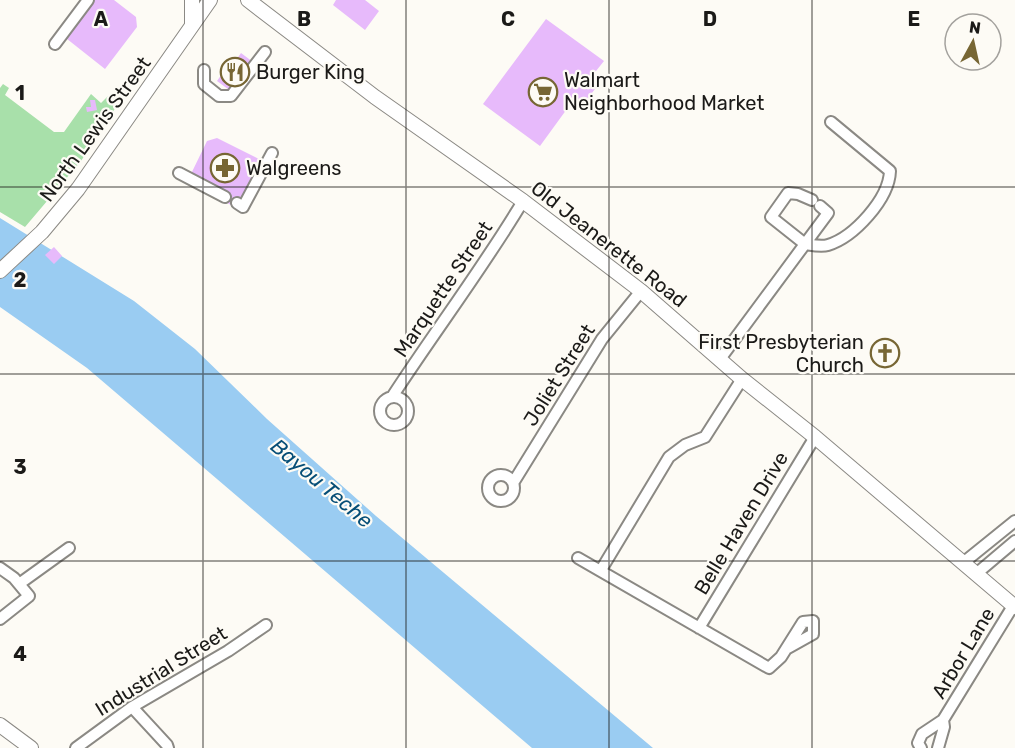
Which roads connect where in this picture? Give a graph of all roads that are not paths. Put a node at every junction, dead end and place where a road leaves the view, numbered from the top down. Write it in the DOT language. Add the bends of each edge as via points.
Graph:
graph roads {
  1 [pos="88,0"];
  2 [pos="192,0"];
  3 [pos="210,0"];
  4 [pos="248,0"];
  5 [pos="192,26"];
  6 [pos="55,44"];
  7 [pos="265,52"];
  8 [pos="204,70"];
  9 [pos="831,122"];
  10 [pos="272,153"];
  11 [pos="179,173"];
  12 [pos="225,197"];
  13 [pos="523,201"];
  14 [pos="237,203"];
  15 [pos="805,244"];
  16 [pos="0,271"];
  17 [pos="641,291"];
  18 [pos="720,359"];
  19 [pos="742,379"];
  20 [pos="392,397"];
  21 [pos="815,437"];
  22 [pos="513,483"];
  23 [pos="1015,521"];
  24 [pos="1015,541"];
  25 [pos="69,548"];
  26 [pos="578,558"];
  27 [pos="963,563"];
  28 [pos="0,568"];
  29 [pos="601,570"];
  30 [pos="976,574"];
  31 [pos="19,584"];
  32 [pos="1014,606"];
  33 [pos="0,619"];
  34 [pos="266,625"];
  35 [pos="699,628"];
  36 [pos="788,648"];
  37 [pos="132,707"];
  38 [pos="943,720"];
  39 [pos="0,725"];
  40 [pos="31,748"];
  41 [pos="76,748"];
  42 [pos="168,748"];
  43 [pos="921,748"];
  44 [pos="938,748"];
  1 -- 6 [label="street"];
  2 -- 5 [label="main road"];
  3 -- 5 [label="main road, North Lewis Street"];
  4 -- 13 [label="main road, Old Jeanerette Road" via="375,97"];
  5 -- 16 [label="main road, North Lewis Street" via="59,214"];
  7 -- 8 [label="street" via="231,96 219,96 204,84"];
  9 -- 15 [label="street" via="890,171 890,184 857,229 825,246"];
  10 -- 14 [label="street" via="243,207"];
  11 -- 12 [label="street"];
  13 -- 17 [label="main road, Old Jeanerette Road"];
  13 -- 20 [label="street, Marquette Street"];
  15 -- 15 [label="street" via="828,213 816,203 788,193 771,217"];
  15 -- 18 [label="street"];
  17 -- 18 [label="main road, Old Jeanerette Road"];
  17 -- 22 [label="street, Joliet Street" via="602,339"];
  18 -- 19 [label="main road, Old Jeanerette Road"];
  19 -- 21 [label="main road, Old Jeanerette Road"];
  19 -- 29 [label="street" via="705,437 669,457"];
  21 -- 27 [label="main road, Old Jeanerette Road"];
  21 -- 35 [label="street, Belle Haven Drive"];
  23 -- 27 [label="street"];
  24 -- 30 [label="street"];
  25 -- 31 [label="street"];
  26 -- 29 [label="street"];
  27 -- 30 [label="main road, Old Jeanerette Road"];
  28 -- 31 [label="street"];
  29 -- 35 [label="street"];
  30 -- 32 [label="main road, Old Jeanerette Road"];
  31 -- 33 [label="street" via="29,596"];
  32 -- 38 [label="street, Arbor Lane"];
  34 -- 37 [label="street, Industrial Street"];
  35 -- 36 [label="street" via="769,668"];
  37 -- 41 [label="street, Industrial Street"];
  37 -- 42 [label="street"];
  38 -- 43 [label="street, Arbor Lane" via="922,734 918,743"];
  38 -- 44 [label="street, Arbor Lane"];
  39 -- 40 [label="main road"];
}
